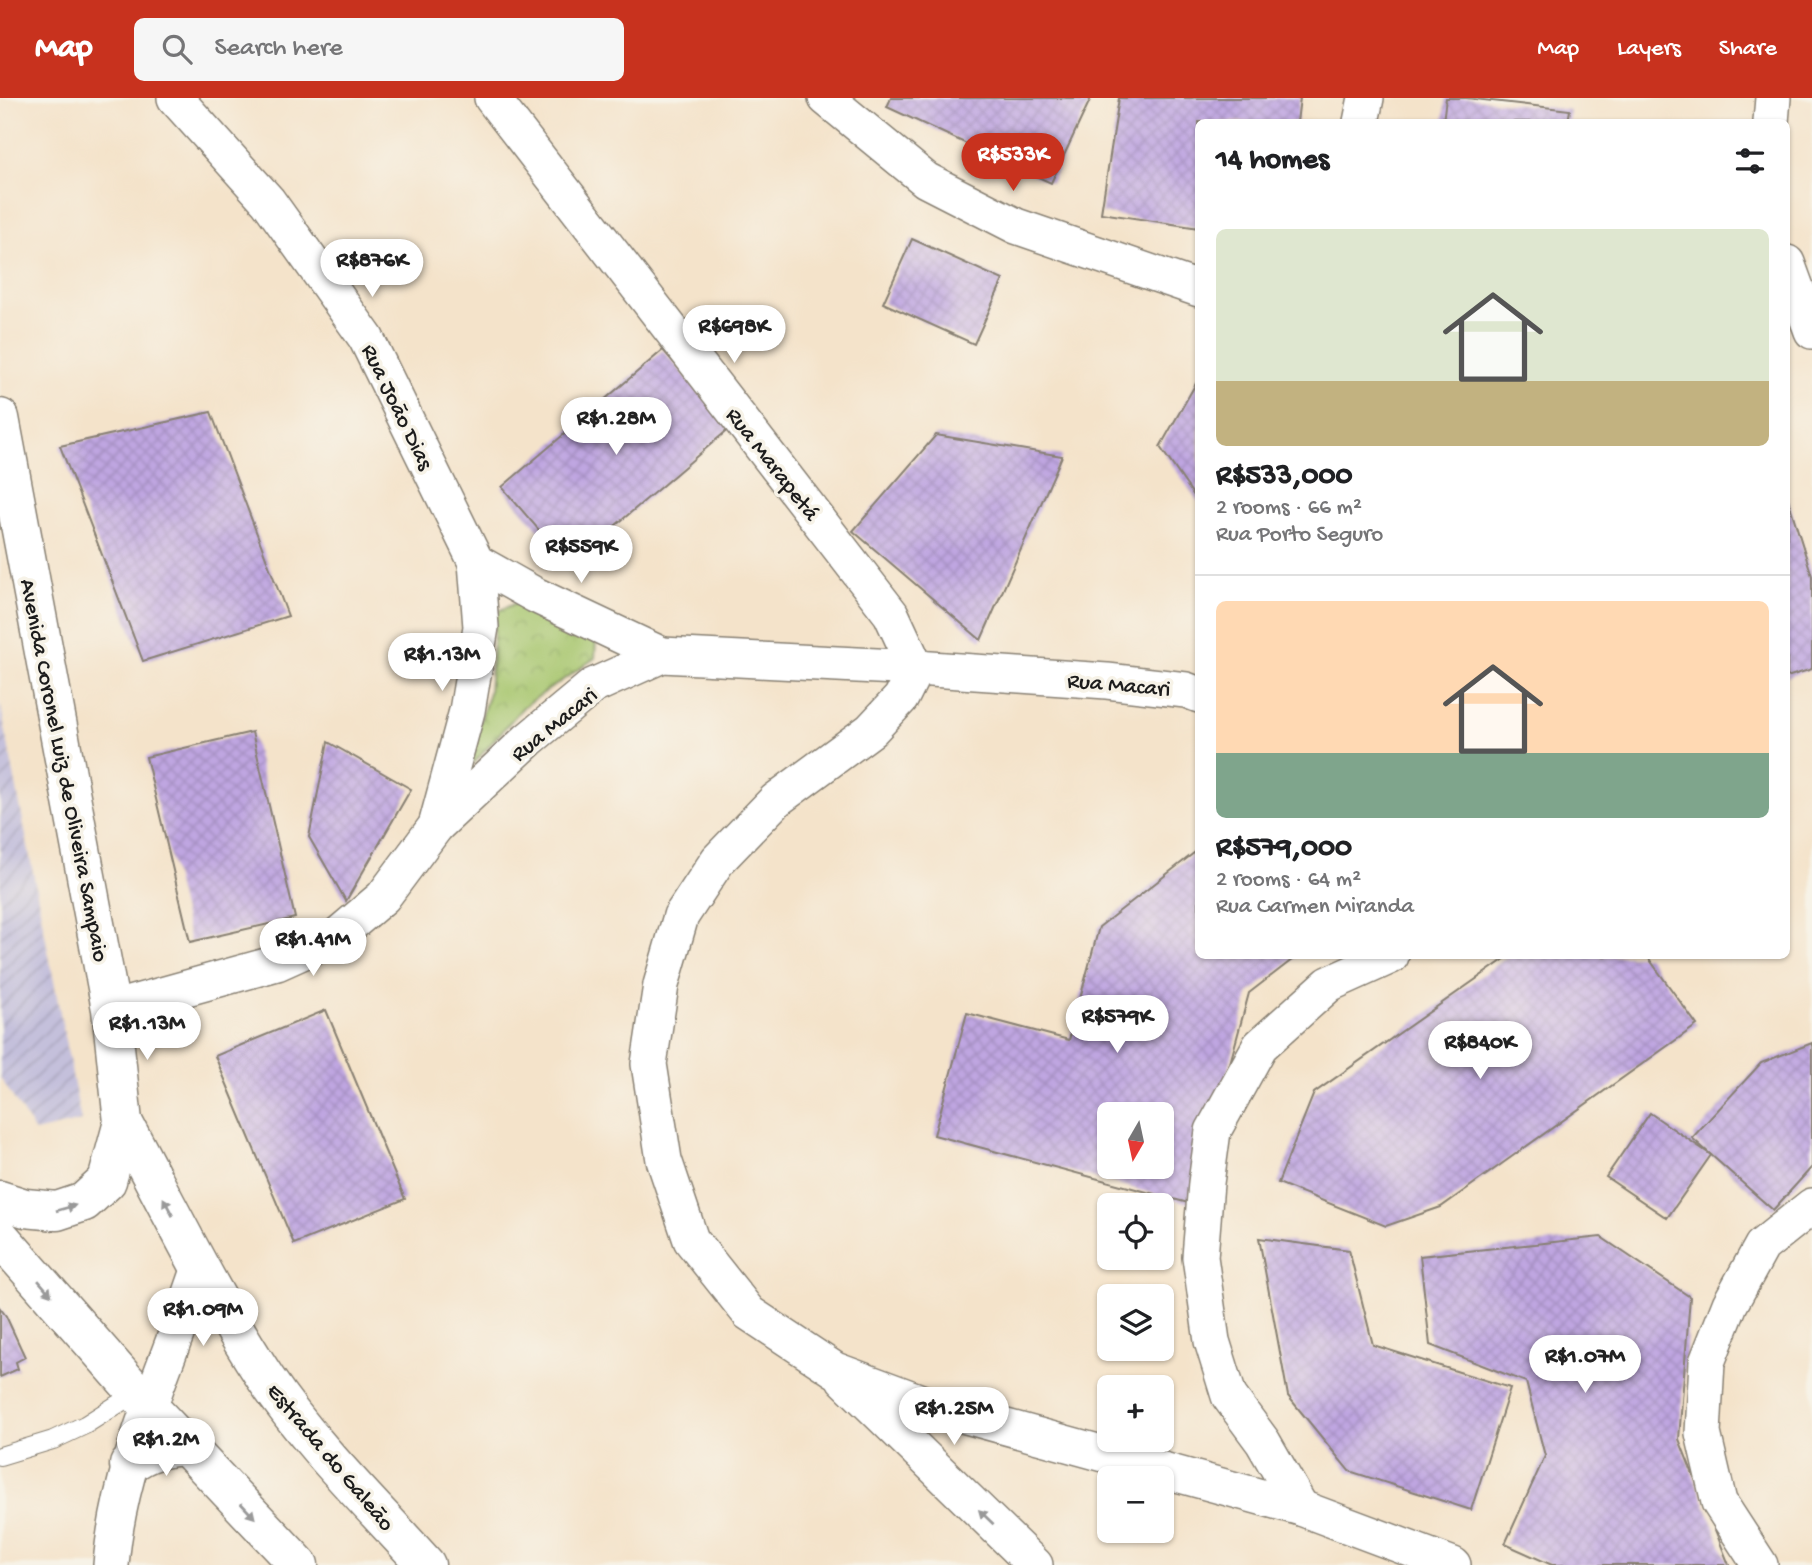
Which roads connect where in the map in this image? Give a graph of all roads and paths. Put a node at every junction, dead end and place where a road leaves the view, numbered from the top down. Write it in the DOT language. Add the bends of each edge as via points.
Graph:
graph roads {
  1 [pos="175,98"];
  2 [pos="492,98"];
  3 [pos="826,98"];
  4 [pos="1366,98"];
  5 [pos="1773,98"];
  6 [pos="1362,119"];
  7 [pos="1771,119"];
  8 [pos="1790,271"];
  9 [pos="1195,288"];
  10 [pos="1812,331"];
  11 [pos="0,418"];
  12 [pos="476,562"];
  13 [pos="662,655"];
  14 [pos="916,668"];
  15 [pos="1195,693"];
  16 [pos="436,826"];
  17 [pos="1384,959"];
  18 [pos="111,1009"];
  19 [pos="123,1122"];
  20 [pos="0,1200"];
  21 [pos="1812,1206"];
  22 [pos="0,1237"];
  23 [pos="200,1268"];
  24 [pos="835,1370"];
  25 [pos="144,1400"];
  26 [pos="187,1446"];
  27 [pos="0,1456"];
  28 [pos="129,1465"];
  29 [pos="1301,1508"];
  30 [pos="111,1565"];
  31 [pos="299,1565"];
  32 [pos="426,1565"];
  33 [pos="1035,1565"];
  34 [pos="1453,1565"];
  35 [pos="1760,1565"];
  1 -- 12 [label="street, Rua João Dias" via="268,201 366,338"];
  2 -- 14 [label="street, Rua Marapetá" via="891,614"];
  3 -- 9 [label="street" via="926,180 994,215"];
  4 -- 6 [label="street"];
  5 -- 7 [label="street"];
  8 -- 10 [label="street"];
  11 -- 18 [label="main road, Avenida Coronel Luiz de Oliveira Sampaio"];
  12 -- 13 [label="street"];
  12 -- 16 [label="street" via="481,627 467,711"];
  13 -- 14 [label="street, Rua Macari"];
  13 -- 16 [label="street, Rua Macari" via="593,687"];
  14 -- 15 [label="street, Rua Macari" via="1107,681"];
  14 -- 24 [label="street" via="901,698 871,730 776,800 718,860 681,916 661,985 649,1064 664,1160 691,1240 749,1313"];
  16 -- 18 [label="street, Rua Macari" via="383,897 337,936 278,963"];
  17 -- 29 [label="street" via="1329,984 1261,1046 1213,1131 1200,1257 1212,1341 1229,1396"];
  18 -- 19 [label="main road, Avenida Coronel Luiz de Oliveira Sampaio"];
  20 -- 19 [label="main road, one-way" via="57,1211 84,1202 107,1181"];
  23 -- 19 [label="main road, Estrada do Galeão, one-way"];
  21 -- 35 [label="street" via="1762,1246 1730,1304 1707,1362 1703,1433 1719,1502"];
  22 -- 25 [label="main road, one-way"];
  23 -- 25 [label="street"];
  23 -- 32 [label="main road, Estrada do Galeão" via="266,1379 306,1433"];
  24 -- 29 [label="street" via="937,1408"];
  33 -- 24 [label="street, one-way"];
  25 -- 26 [label="main road"];
  25 -- 27 [label="lane" via="53,1440"];
  25 -- 28 [label="street"];
  26 -- 28 [label="main road" via="168,1446"];
  26 -- 31 [label="main road, one-way"];
  28 -- 30 [label="street"];
  29 -- 34 [label="street"];
}
